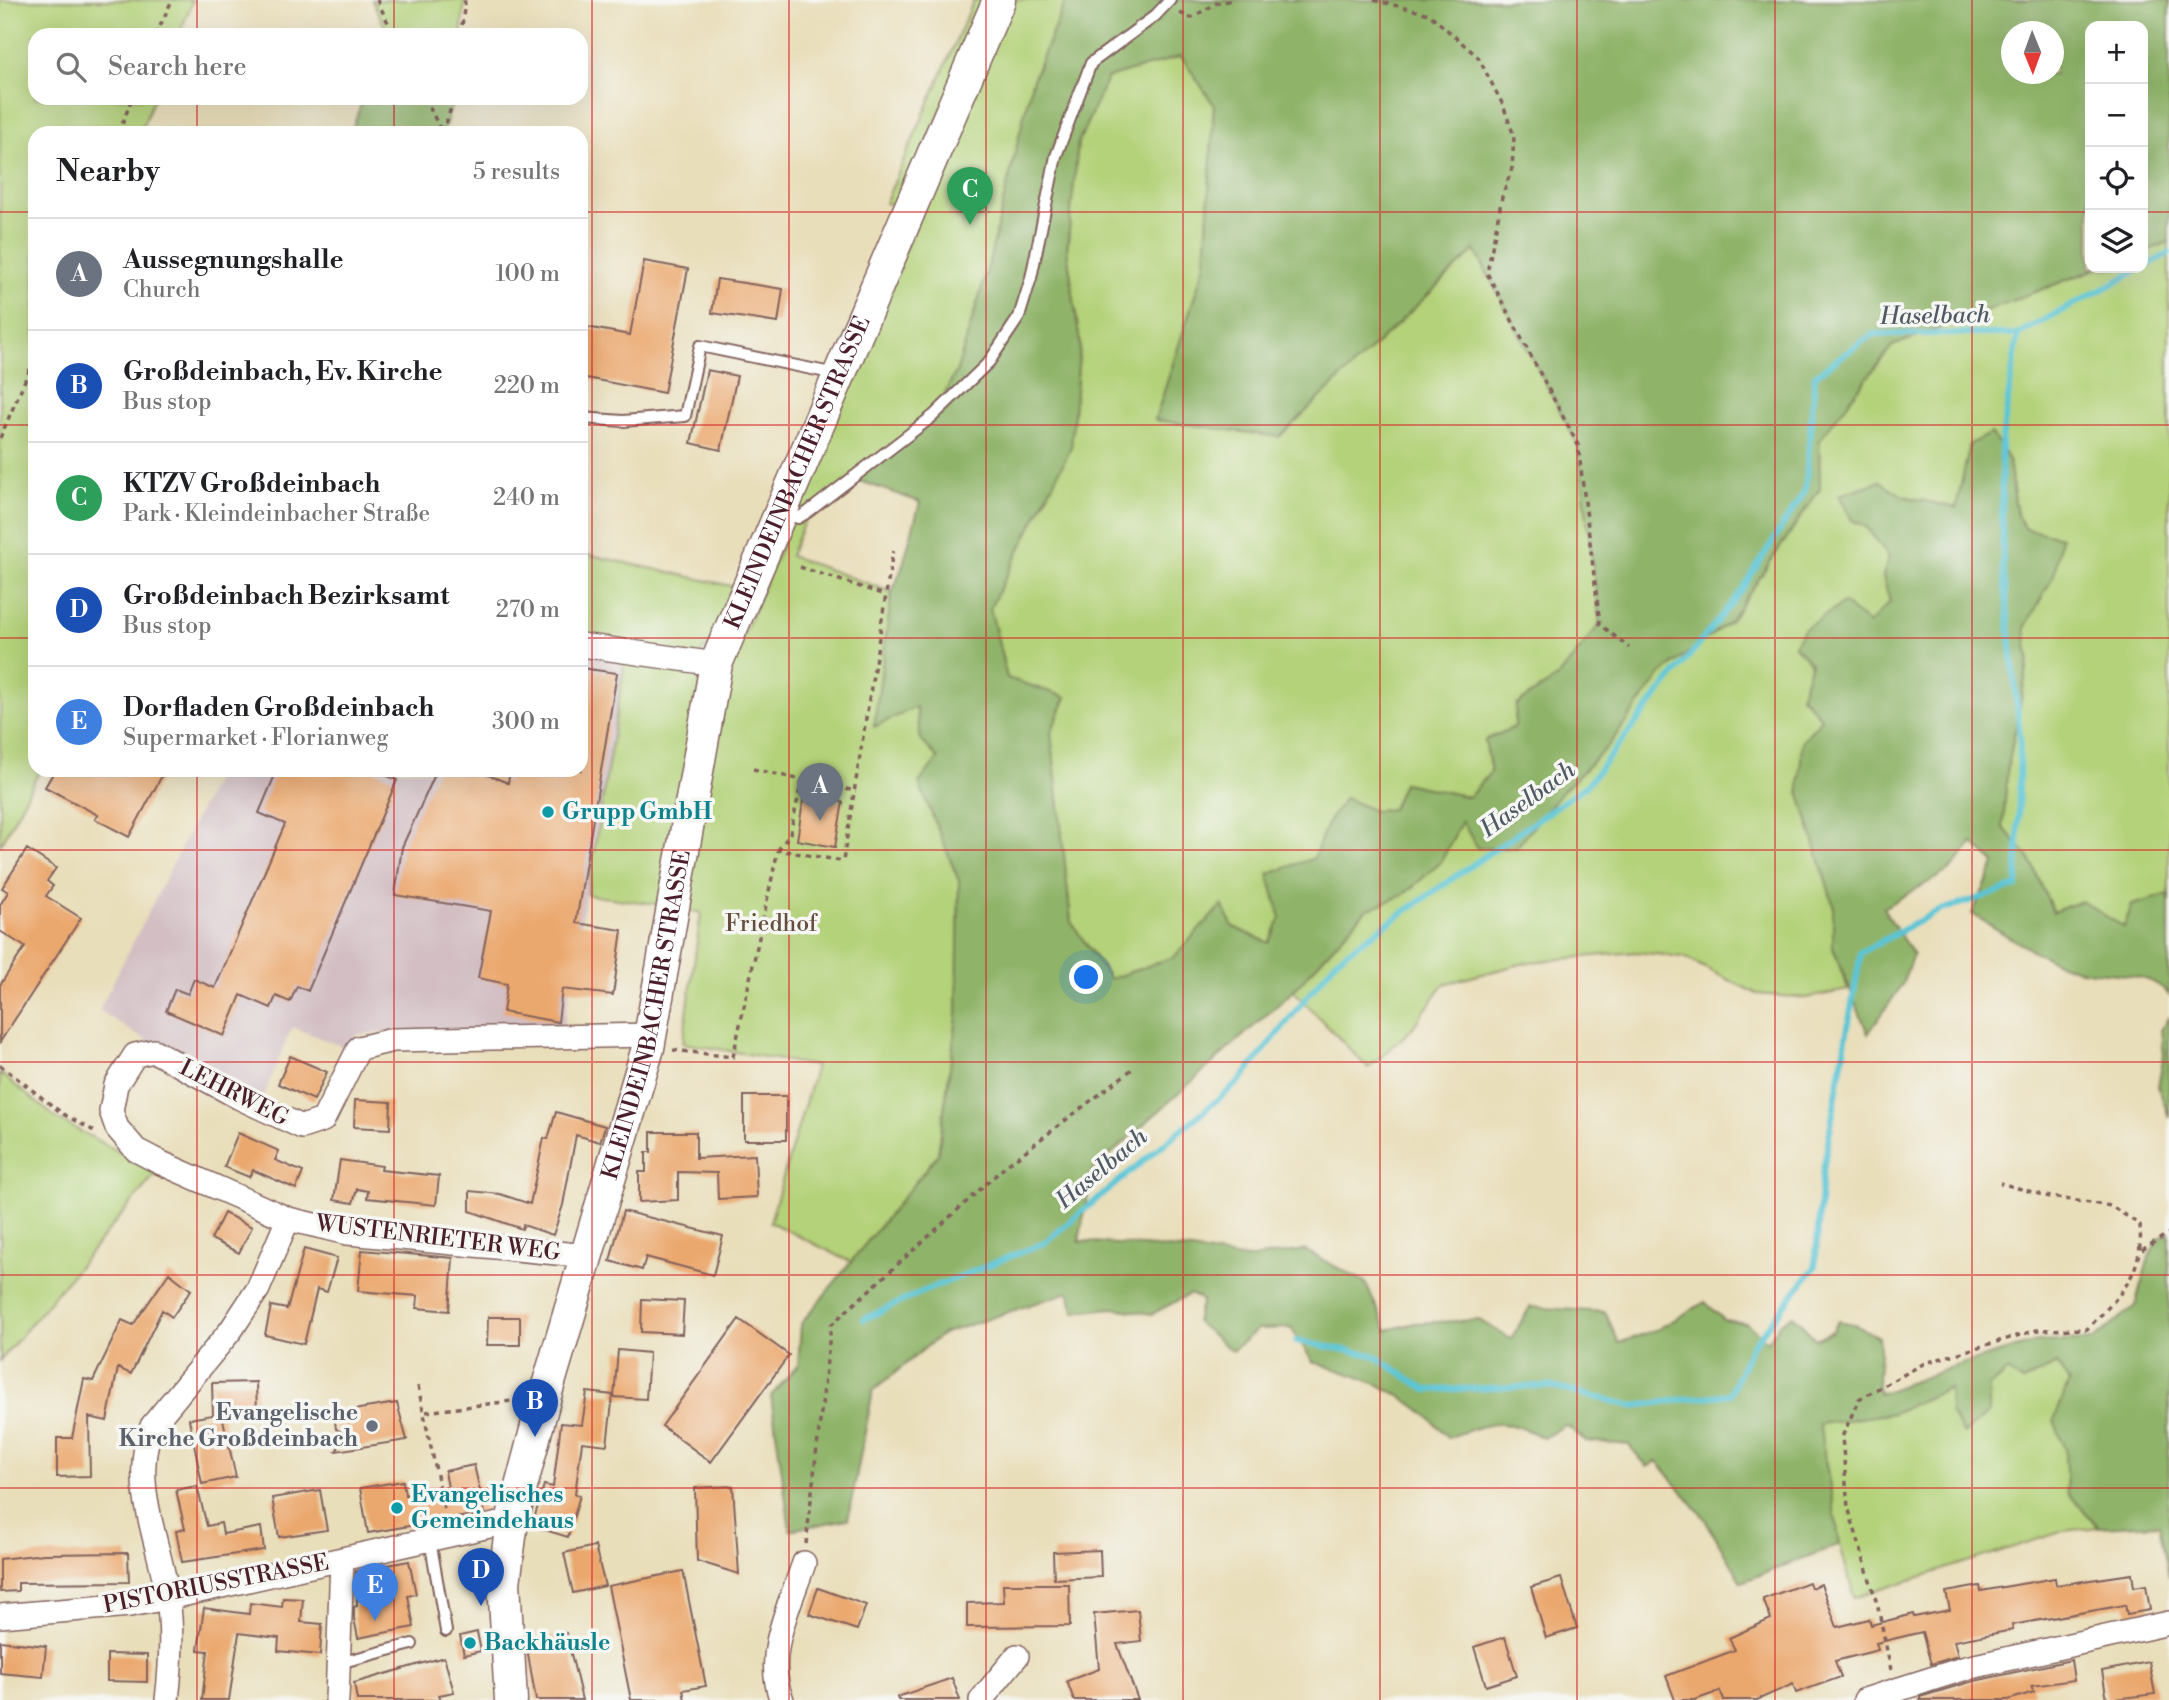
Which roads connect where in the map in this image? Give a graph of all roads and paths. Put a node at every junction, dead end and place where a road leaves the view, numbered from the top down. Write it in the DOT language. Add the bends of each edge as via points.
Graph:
graph roads {
  1 [pos="172,0"];
  2 [pos="377,0"];
  3 [pos="465,0"];
  4 [pos="999,0"];
  5 [pos="1233,0"];
  6 [pos="1374,0"];
  7 [pos="1167,3"];
  8 [pos="159,28"];
  9 [pos="391,28"];
  10 [pos="462,28"];
  11 [pos="129,105"];
  12 [pos="429,105"];
  13 [pos="451,105"];
  14 [pos="122,126"];
  15 [pos="439,126"];
  16 [pos="445,126"];
  17 [pos="28,372"];
  18 [pos="838,374"];
  19 [pos="588,418"];
  20 [pos="0,438"];
  21 [pos="781,512"];
  22 [pos="893,551"];
  23 [pos="800,567"];
  24 [pos="885,595"];
  25 [pos="588,646"];
  26 [pos="1629,648"];
  27 [pos="716,664"];
  28 [pos="753,769"];
  29 [pos="802,780"];
  30 [pos="856,790"];
  31 [pos="778,850"];
  32 [pos="649,1042"];
  33 [pos="0,1065"];
  34 [pos="1135,1067"];
  35 [pos="97,1133"];
  36 [pos="136,1150"];
  37 [pos="2000,1184"];
  38 [pos="288,1219"];
  39 [pos="2169,1233"];
  40 [pos="2142,1250"];
  41 [pos="587,1256"];
  42 [pos="418,1386"];
  43 [pos="545,1396"];
  44 [pos="425,1413"];
  45 [pos="512,1521"];
  46 [pos="439,1538"];
  47 [pos="342,1559"];
  48 [pos="804,1563"];
  49 [pos="168,1598"];
  50 [pos="0,1616"];
  51 [pos="2169,1623"];
  52 [pos="446,1631"];
  53 [pos="412,1644"];
  54 [pos="1017,1656"];
  55 [pos="339,1663"];
  56 [pos="1895,1689"];
  57 [pos="167,1700"];
  58 [pos="337,1700"];
  59 [pos="511,1700"];
  60 [pos="782,1700"];
  61 [pos="981,1700"];
  62 [pos="1865,1700"];
  1 -- 8 [label="path"];
  2 -- 9 [label="path"];
  3 -- 10 [label="path"];
  4 -- 18 [label="street, KLEINDEINBACHER STRASSE"];
  5 -- 7 [label="path" via="1217,3 1191,18"];
  6 -- 26 [label="path" via="1429,14 1478,57 1503,105 1514,136 1512,168 1487,273 1578,445 1600,624"];
  7 -- 21 [label="lane" via="1091,63 1056,156 1019,317 989,362 933,416 808,512 798,518"];
  11 -- 14 [label="path"];
  12 -- 15 [label="path"];
  13 -- 16 [label="path"];
  17 -- 20 [label="path"];
  18 -- 19 [label="lane" via="700,346 685,416"];
  18 -- 21 [label="street, KLEINDEINBACHER STRASSE"];
  21 -- 27 [label="street, KLEINDEINBACHER STRASSE"];
  22 -- 24 [label="path"];
  23 -- 24 [label="path"];
  24 -- 30 [label="path"];
  25 -- 27 [label="street"];
  27 -- 32 [label="street, KLEINDEINBACHER STRASSE"];
  28 -- 29 [label="path"];
  29 -- 30 [label="path"];
  29 -- 31 [label="path" via="790,834"];
  30 -- 31 [label="path" via="843,862"];
  31 -- 32 [label="path" via="733,1057"];
  32 -- 36 [label="street, LEHRWEG" via="393,1040 359,1048 323,1120 302,1127 154,1051 135,1055 116,1086 111,1111 117,1128"];
  32 -- 41 [label="street, KLEINDEINBACHER STRASSE"];
  33 -- 35 [label="path" via="63,1114"];
  34 -- 48 [label="path" via="1007,1166 831,1325"];
  36 -- 38 [label="street, WUSTENRIETER WEG"];
  37 -- 40 [label="path" via="2110,1206 2140,1225"];
  38 -- 41 [label="street, WUSTENRIETER WEG" via="348,1233"];
  38 -- 49 [label="street" via="258,1289 231,1330 152,1426 145,1445 142,1475"];
  39 -- 40 [label="path"];
  40 -- 56 [label="path" via="2124,1292 2087,1329 2037,1330 1925,1363 1859,1399 1842,1437 1848,1507 1878,1607"];
  41 -- 43 [label="street, KLEINDEINBACHER STRASSE"];
  42 -- 44 [label="path"];
  43 -- 44 [label="path"];
  43 -- 45 [label="street, KLEINDEINBACHER STRASSE"];
  44 -- 46 [label="path"];
  45 -- 46 [label="street, PISTORIUSSTRASSE"];
  45 -- 59 [label="street, KLEINDEINBACHER STRASSE" via="504,1583"];
  46 -- 47 [label="street, PISTORIUSSTRASSE"];
  46 -- 52 [label="lane"];
  47 -- 49 [label="street, PISTORIUSSTRASSE"];
  47 -- 55 [label="street"];
  48 -- 60 [label="street" via="778,1642 774,1667"];
  49 -- 50 [label="street, PISTORIUSSTRASSE"];
  49 -- 57 [label="street" via="173,1648"];
  51 -- 56 [label="street" via="1966,1668"];
  53 -- 55 [label="lane"];
  54 -- 61 [label="street"];
  55 -- 58 [label="street"];
  56 -- 62 [label="street"];
}
